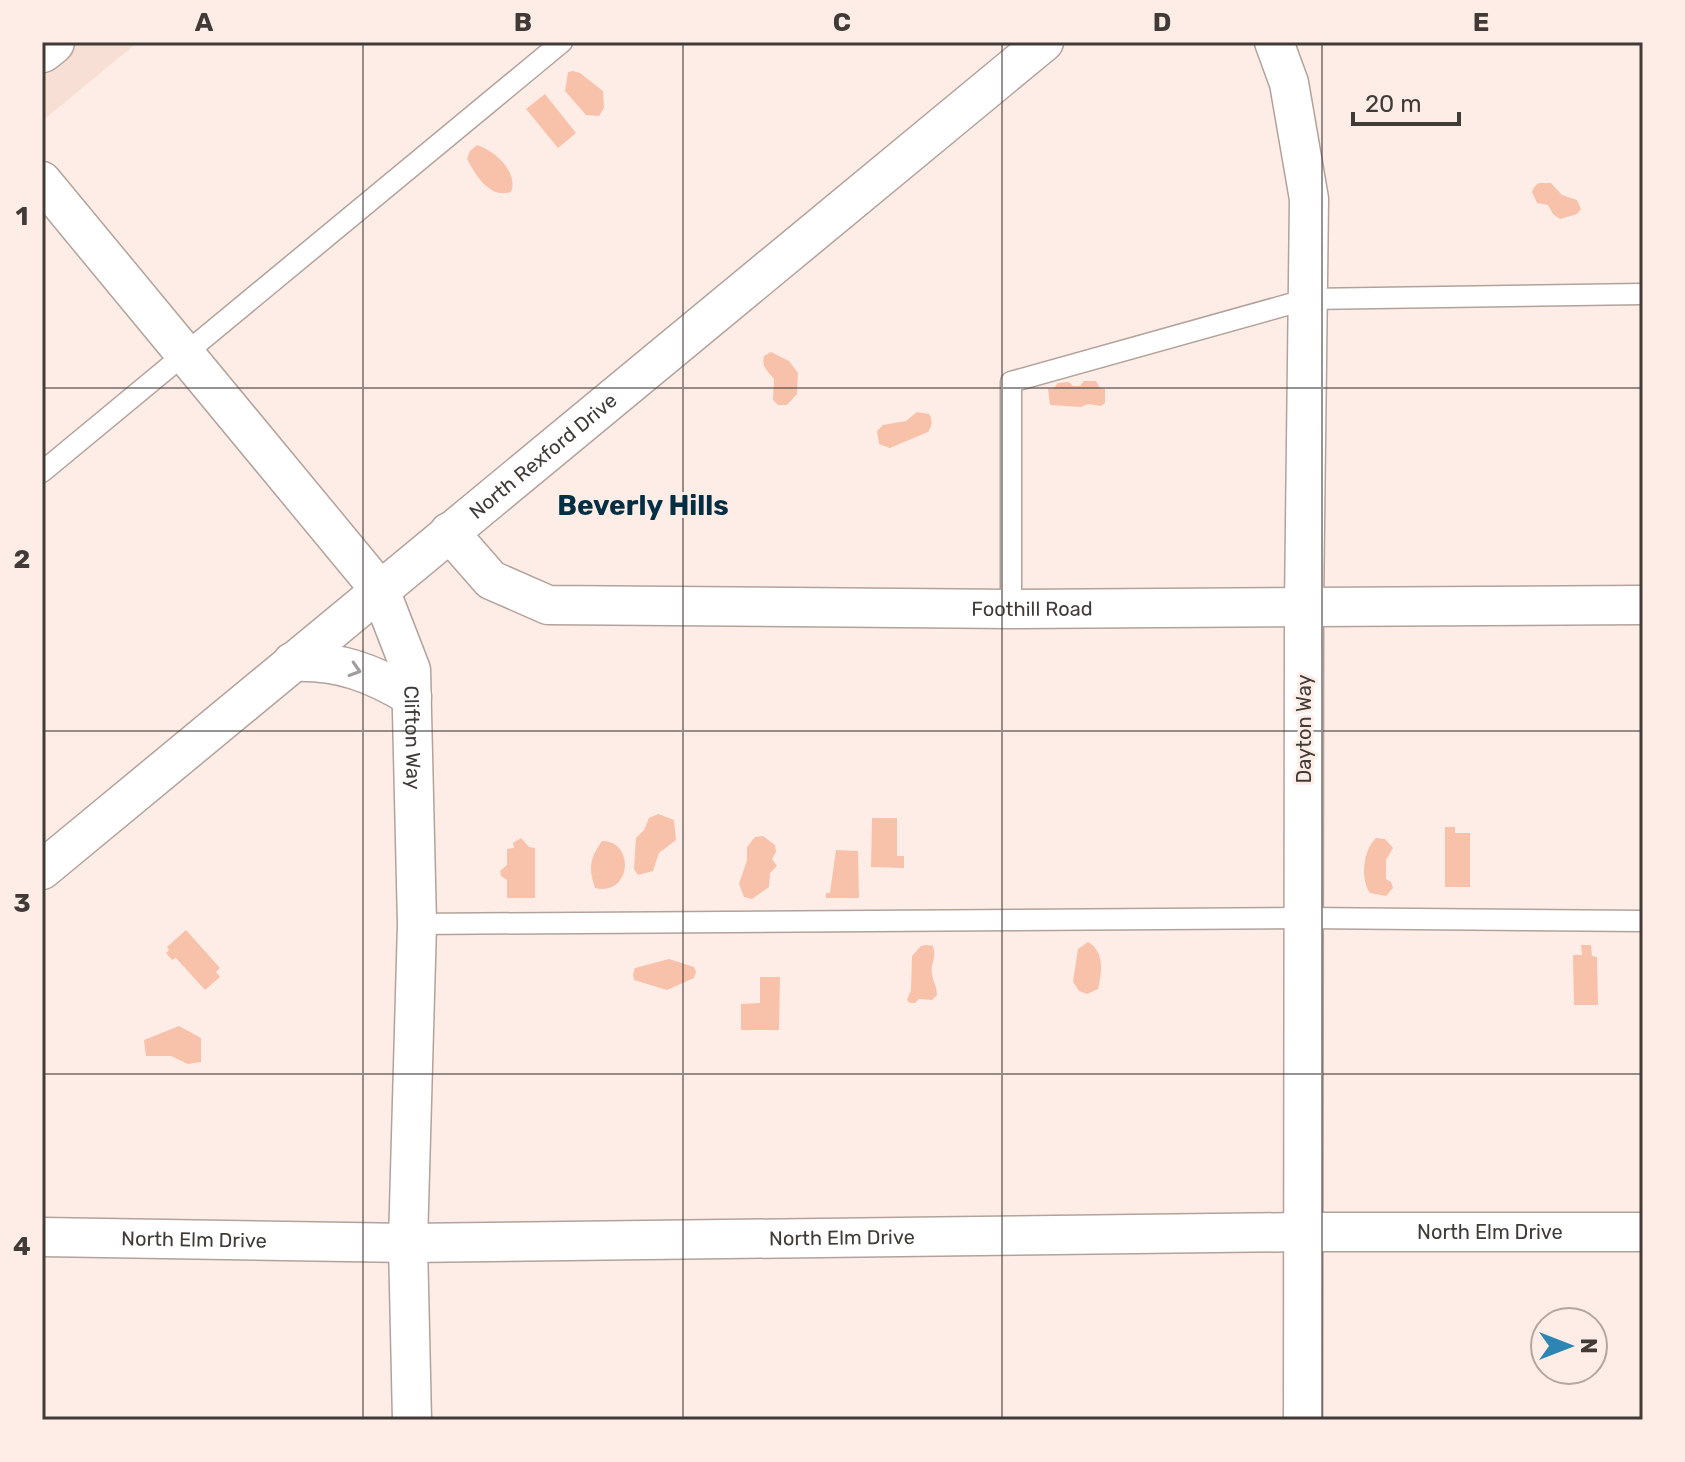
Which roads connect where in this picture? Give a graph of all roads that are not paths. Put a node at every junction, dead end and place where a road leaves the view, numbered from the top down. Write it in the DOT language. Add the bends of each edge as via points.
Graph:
graph roads {
  1 [pos="52,42"];
  2 [pos="562,42"];
  3 [pos="1044,42"];
  4 [pos="1274,42"];
  5 [pos="42,50"];
  6 [pos="42,181"];
  7 [pos="1643,294"];
  8 [pos="1308,299"];
  9 [pos="185,354"];
  10 [pos="42,472"];
  11 [pos="449,532"];
  12 [pos="380,590"];
  13 [pos="1643,605"];
  14 [pos="1304,606"];
  15 [pos="1011,609"];
  16 [pos="292,662"];
  17 [pos="412,697"];
  18 [pos="42,870"];
  19 [pos="1305,918"];
  20 [pos="1643,921"];
  21 [pos="417,924"];
  22 [pos="1301,1232"];
  23 [pos="1643,1232"];
  24 [pos="42,1237"];
  25 [pos="408,1243"];
  26 [pos="412,1420"];
  27 [pos="1303,1420"];
  1 -- 5 [label="street"];
  2 -- 9 [label="lane"];
  3 -- 11 [label="street, North Rexford Drive"];
  4 -- 8 [label="street, Dayton Way" via="1289,83 1309,199"];
  6 -- 9 [label="street, Clifton Way"];
  7 -- 8 [label="lane"];
  8 -- 14 [label="street, Dayton Way"];
  8 -- 15 [label="lane" via="1011,382"];
  9 -- 10 [label="lane"];
  9 -- 12 [label="street, Clifton Way"];
  11 -- 12 [label="street, North Rexford Drive"];
  11 -- 15 [label="street, Foothill Road" via="491,580 548,605"];
  12 -- 16 [label="street, North Rexford Drive"];
  12 -- 17 [label="street, Clifton Way" via="411,670"];
  13 -- 14 [label="street, Foothill Road"];
  14 -- 15 [label="street, Foothill Road"];
  14 -- 19 [label="street, Dayton Way"];
  16 -- 17 [label="street, one-way" via="322,661 359,671"];
  16 -- 18 [label="street, North Rexford Drive"];
  17 -- 21 [label="street, Clifton Way"];
  19 -- 20 [label="lane"];
  19 -- 21 [label="lane"];
  19 -- 22 [label="street, Dayton Way"];
  21 -- 25 [label="street, Clifton Way"];
  22 -- 23 [label="street, North Elm Drive"];
  22 -- 25 [label="street, North Elm Drive"];
  22 -- 27 [label="street, Dayton Way"];
  24 -- 25 [label="street, North Elm Drive"];
  25 -- 26 [label="street, Clifton Way"];
}
